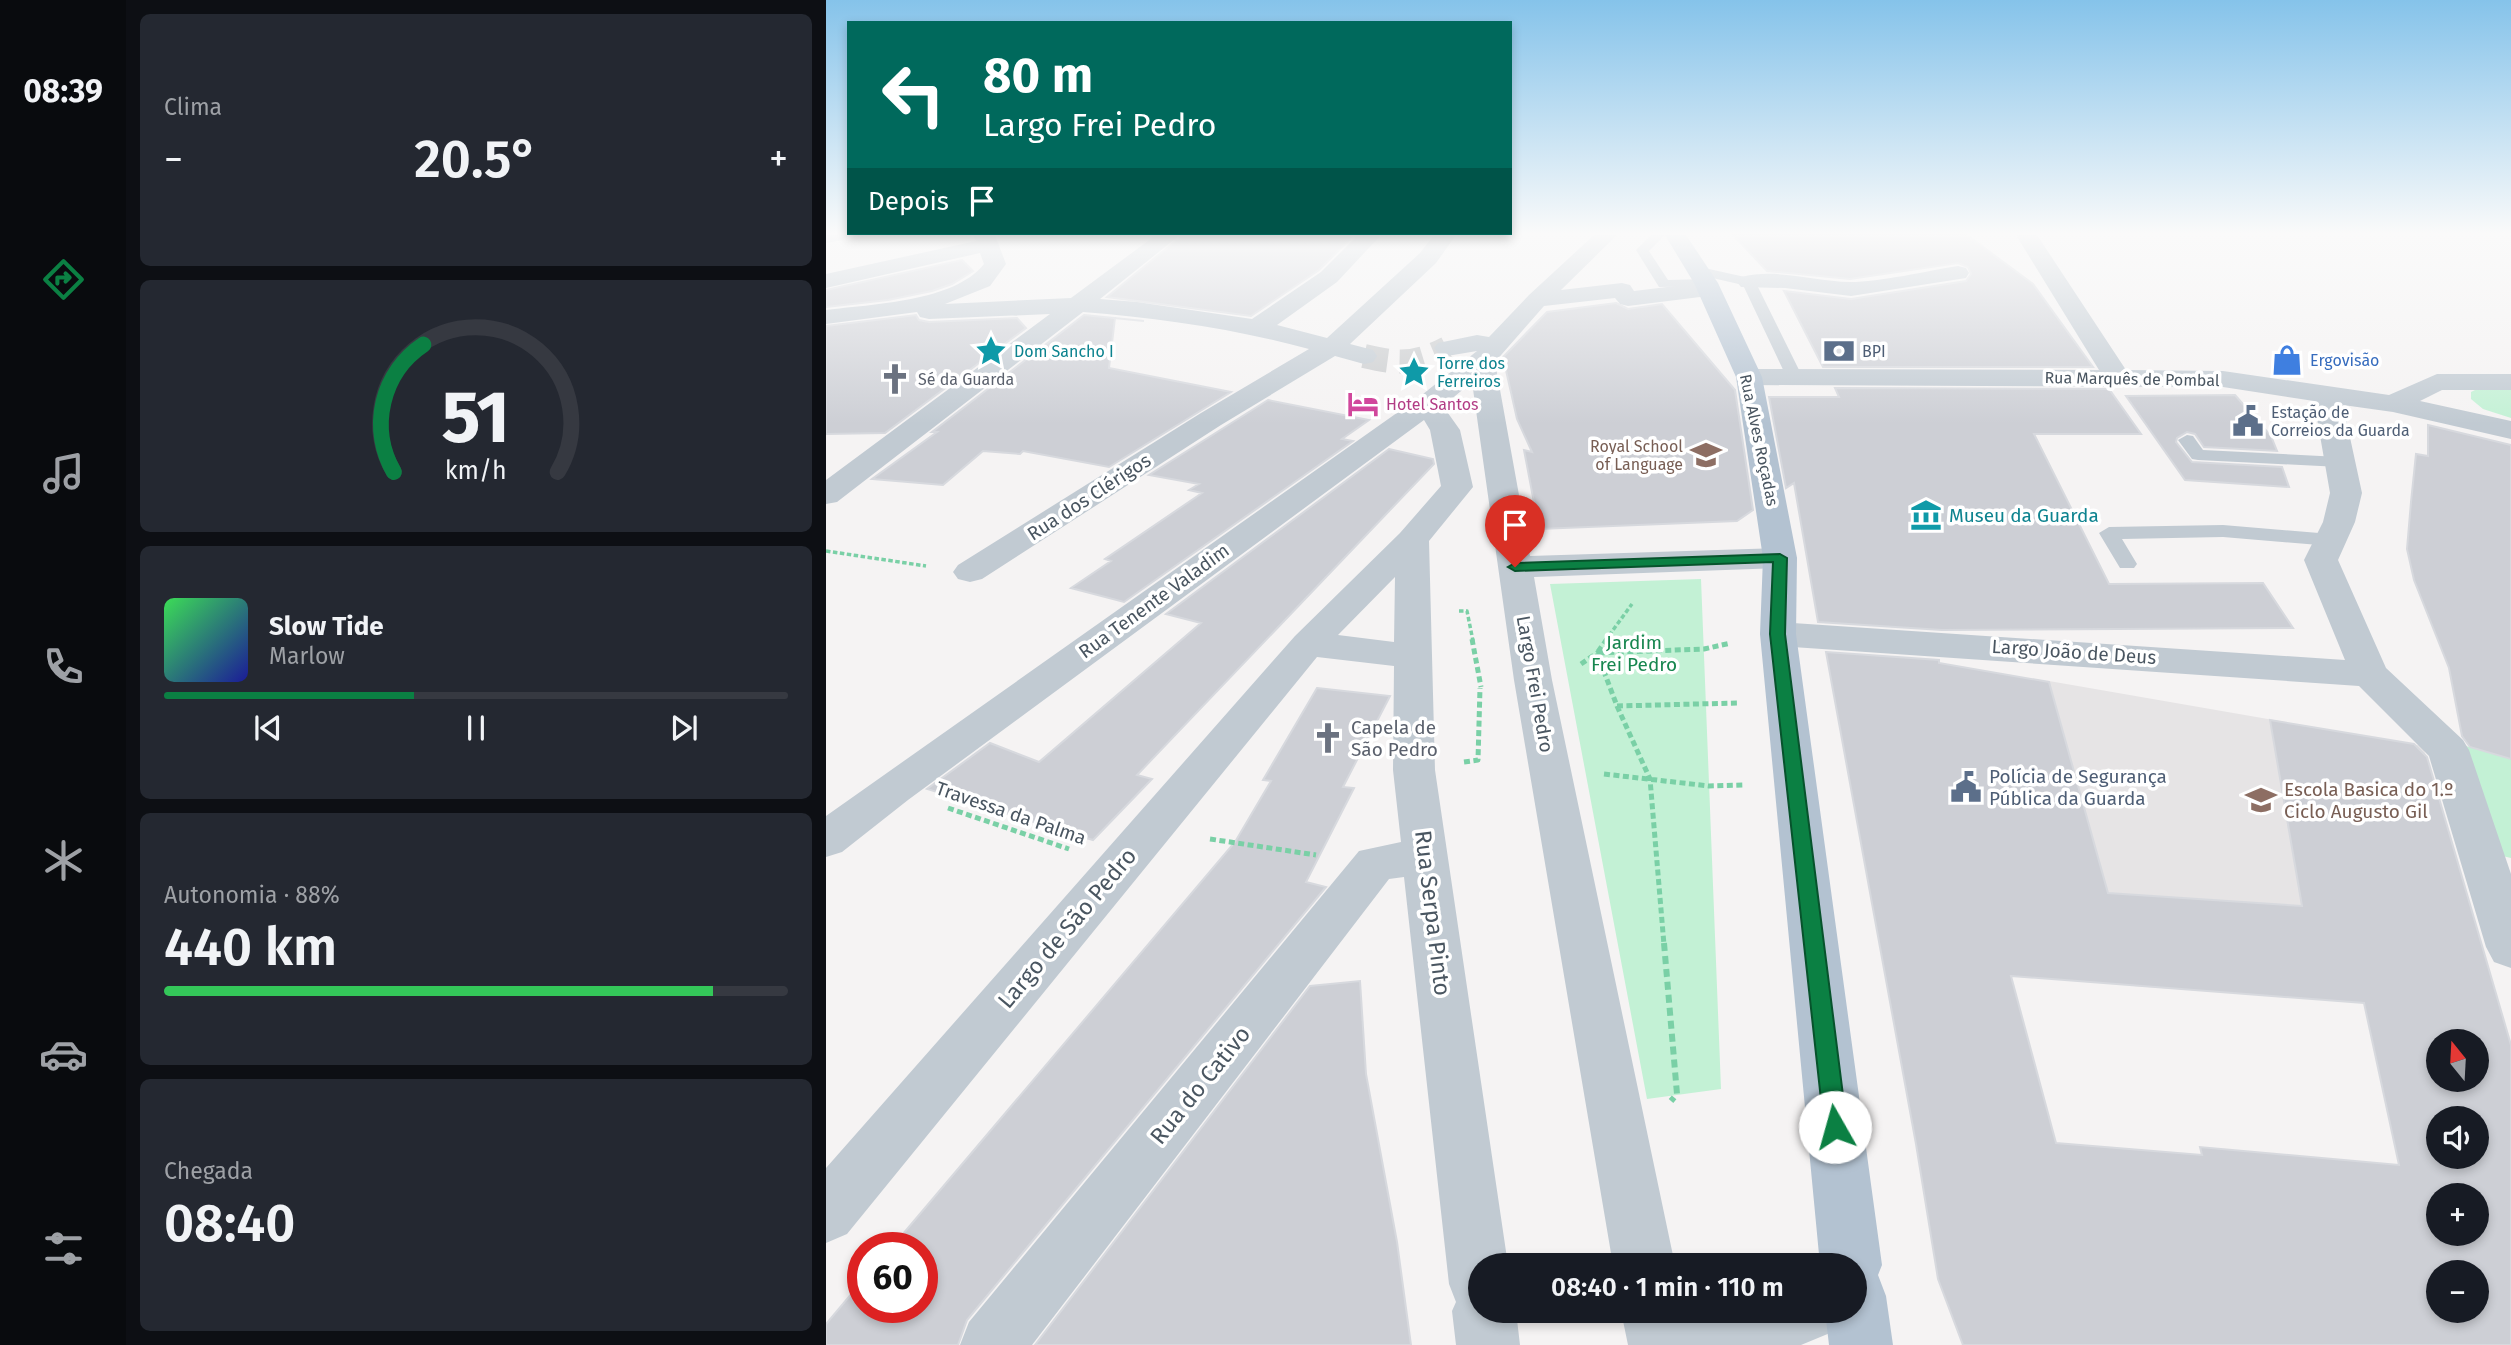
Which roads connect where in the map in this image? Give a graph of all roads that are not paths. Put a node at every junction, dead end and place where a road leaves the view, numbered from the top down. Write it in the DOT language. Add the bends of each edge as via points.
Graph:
graph roads {
  1 [pos="940,298"];
  2 [pos="1089,298"];
  3 [pos="1299,298"];
  4 [pos="1385,298"];
  5 [pos="1539,298"];
  6 [pos="1556,298"];
  7 [pos="1713,298"];
  8 [pos="1757,298"];
  9 [pos="2066,298"];
  10 [pos="1537,300"];
  11 [pos="924,304"];
  12 [pos="1080,305"];
  13 [pos="826,317"];
  14 [pos="1257,327"];
  15 [pos="1333,346"];
  16 [pos="1447,348"];
  17 [pos="1488,354"];
  18 [pos="1364,356"];
  19 [pos="1794,376"];
  20 [pos="1749,377"];
  21 [pos="2117,378"];
  22 [pos="2511,382"];
  23 [pos="2327,394"];
  24 [pos="1428,404"];
  25 [pos="2393,404"];
  26 [pos="2511,430"];
  27 [pos="2187,440"];
  28 [pos="2340,462"];
  29 [pos="826,495"];
  30 [pos="1412,540"];
  31 [pos="2330,540"];
  32 [pos="1780,558"];
  33 [pos="2127,564"];
  34 [pos="1515,567"];
  35 [pos="970,572"];
  36 [pos="1413,633"];
  37 [pos="1777,634"];
  38 [pos="1308,644"];
  39 [pos="2370,674"];
  40 [pos="826,840"];
  41 [pos="1400,860"];
  42 [pos="2511,947"];
  43 [pos="826,1213"];
  44 [pos="1474,1253"];
  45 [pos="1642,1253"];
  46 [pos="1851,1253"];
  47 [pos="1485,1323"];
  48 [pos="1655,1323"];
  49 [pos="1772,1323"];
  50 [pos="1858,1323"];
  51 [pos="992,1345"];
  52 [pos="1488,1345"];
  53 [pos="1660,1345"];
  54 [pos="1705,1345"];
  55 [pos="1861,1345"];
  1 -- 11 [label="street"];
  2 -- 12 [label="street"];
  3 -- 14 [label="street"];
  4 -- 15 [label="street, Rua dos Clérigos"];
  5 -- 10 [label="street, Rua Tenente Valadim"];
  6 -- 10 [label="street"];
  7 -- 20 [label="main road, Rua Alves Roçadas"];
  8 -- 19 [label="lane"];
  9 -- 21 [label="street"];
  10 -- 17 [label="street, Rua Tenente Valadim"];
  11 -- 12 [label="street" via="929,312"];
  11 -- 13 [label="street"];
  12 -- 14 [label="street"];
  12 -- 29 [label="street"];
  14 -- 15 [label="street"];
  15 -- 18 [label="street"];
  15 -- 35 [label="street, Rua dos Clérigos"];
  16 -- 17 [label="street" via="1477,343"];
  17 -- 24 [label="street, Rua Tenente Valadim"];
  17 -- 34 [label="street, Largo Frei Pedro"];
  19 -- 20 [label="street, Rua Marquês de Pombal"];
  19 -- 21 [label="street, Rua Marquês de Pombal"];
  20 -- 32 [label="main road, Rua Alves Roçadas"];
  21 -- 23 [label="street, Rua Marquês de Pombal" via="2223,379"];
  22 -- 25 [label="street" via="2437,382"];
  23 -- 25 [label="street, Rua Marquês de Pombal"];
  23 -- 28 [label="street"];
  24 -- 30 [label="street, Largo de São Pedro" via="1445,429 1457,487"];
  24 -- 40 [label="street, Rua Tenente Valadim"];
  25 -- 26 [label="street, Rua Marquês de Pombal"];
  27 -- 28 [label="lane" via="2198,455"];
  28 -- 31 [label="street" via="2346,493"];
  30 -- 36 [label="street, Rua Serpa Pinto"];
  30 -- 38 [label="street, Largo de São Pedro"];
  31 -- 33 [label="lane" via="2223,531 2109,533"];
  31 -- 39 [label="street" via="2321,560"];
  32 -- 34 [label="street"];
  32 -- 37 [label="main road"];
  34 -- 45 [label="street, Largo Frei Pedro"];
  36 -- 38 [label="street"];
  36 -- 41 [label="street, Rua Serpa Pinto" via="1414,770"];
  37 -- 39 [label="street, Largo João de Deus"];
  37 -- 46 [label="main road"];
  38 -- 43 [label="street, Largo de São Pedro"];
  39 -- 42 [label="street" via="2448,750"];
  41 -- 44 [label="street, Rua Serpa Pinto"];
  41 -- 51 [label="street, Rua do Cativo"];
  47 -- 52 [label="street"];
  48 -- 53 [label="street"];
  49 -- 54 [label="street"];
  50 -- 55 [label="main road"];
}
